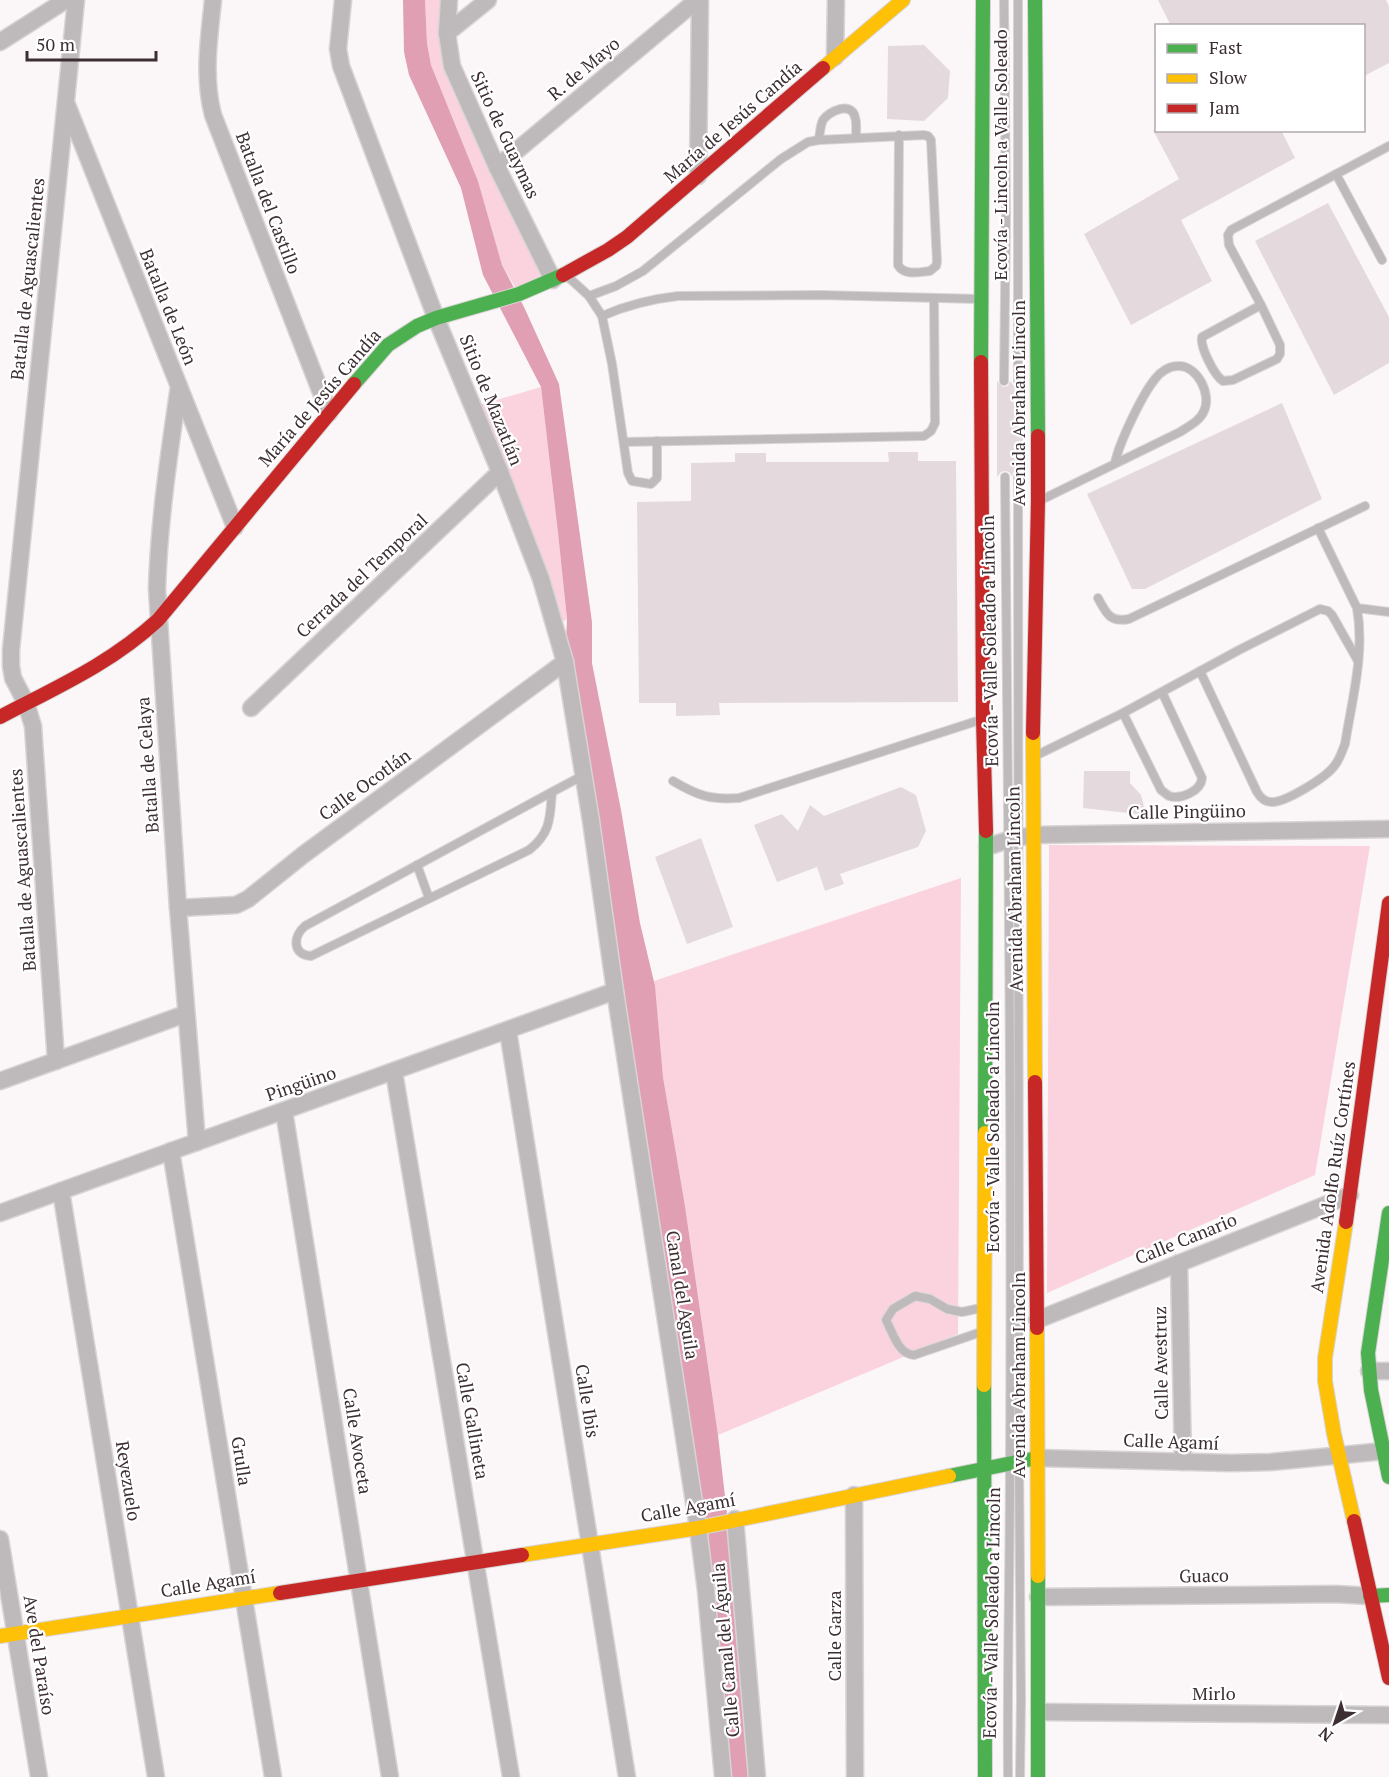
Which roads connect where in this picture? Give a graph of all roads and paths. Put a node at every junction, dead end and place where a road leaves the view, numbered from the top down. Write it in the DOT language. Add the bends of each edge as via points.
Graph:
graph roads {
  1 [pos="66,0"];
  2 [pos="76,0"];
  3 [pos="213,0"];
  4 [pos="343,0"];
  5 [pos="449,0"];
  6 [pos="488,0"];
  7 [pos="698,0"];
  8 [pos="836,0"];
  9 [pos="903,0"];
  10 [pos="983,0"];
  11 [pos="1004,0"];
  12 [pos="1018,0"];
  13 [pos="1035,0"];
  14 [pos="447,33"];
  15 [pos="0,42"];
  16 [pos="835,57"];
  17 [pos="66,102"];
  18 [pos="899,135"];
  19 [pos="856,137"];
  20 [pos="819,140"];
  21 [pos="1389,146"];
  22 [pos="497,167"];
  23 [pos="1336,174"];
  24 [pos="698,176"];
  25 [pos="1382,260"];
  26 [pos="559,277"];
  27 [pos="589,296"];
  28 [pos="934,298"];
  29 [pos="981,299"];
  30 [pos="1261,305"];
  31 [pos="602,316"];
  32 [pos="436,318"];
  33 [pos="1004,381"];
  34 [pos="1018,381"];
  35 [pos="178,386"];
  36 [pos="328,413"];
  37 [pos="657,441"];
  38 [pos="624,442"];
  39 [pos="1115,463"];
  40 [pos="500,472"];
  41 [pos="1005,477"];
  42 [pos="1018,477"];
  43 [pos="1038,501"];
  44 [pos="1365,506"];
  45 [pos="235,527"];
  46 [pos="1318,528"];
  47 [pos="1098,598"];
  48 [pos="1357,609"];
  49 [pos="1389,612"];
  50 [pos="158,621"];
  51 [pos="1358,661"];
  52 [pos="565,662"];
  53 [pos="1200,671"];
  54 [pos="1162,692"];
  55 [pos="26,703"];
  56 [pos="251,708"];
  57 [pos="1122,713"];
  58 [pos="0,717"];
  59 [pos="983,718"];
  60 [pos="1032,758"];
  61 [pos="584,775"];
  62 [pos="673,782"];
  63 [pos="552,792"];
  64 [pos="591,821"];
  65 [pos="1389,829"];
  66 [pos="1020,837"];
  67 [pos="987,847"];
  68 [pos="417,865"];
  69 [pos="429,898"];
  70 [pos="1389,903"];
  71 [pos="177,908"];
  72 [pos="615,991"];
  73 [pos="185,1014"];
  74 [pos="508,1031"];
  75 [pos="56,1061"];
  76 [pos="394,1072"];
  77 [pos="0,1081"];
  78 [pos="284,1111"];
  79 [pos="197,1142"];
  80 [pos="171,1151"];
  81 [pos="61,1191"];
  82 [pos="1350,1196"];
  83 [pos="0,1213"];
  84 [pos="1389,1213"];
  85 [pos="1179,1263"];
  86 [pos="984,1308"];
  87 [pos="1037,1320"];
  88 [pos="984,1331"];
  89 [pos="1369,1371"];
  90 [pos="1389,1371"];
  91 [pos="1384,1451"];
  92 [pos="1339,1456"];
  93 [pos="1037,1458"];
  94 [pos="1015,1462"];
  95 [pos="1183,1462"];
  96 [pos="983,1469"];
  97 [pos="1389,1477"];
  98 [pos="854,1495"];
  99 [pos="732,1520"];
  100 [pos="703,1527"];
  101 [pos="0,1539"];
  102 [pos="590,1543"];
  103 [pos="476,1562"];
  104 [pos="359,1579"];
  105 [pos="1389,1595"];
  106 [pos="1038,1596"];
  107 [pos="1370,1596"];
  108 [pos="244,1598"];
  109 [pos="130,1616"];
  110 [pos="8,1635"];
  111 [pos="1389,1678"];
  112 [pos="1039,1712"];
  113 [pos="1389,1715"];
  114 [pos="39,1777"];
  115 [pos="156,1777"];
  116 [pos="273,1777"];
  117 [pos="390,1777"];
  118 [pos="511,1777"];
  119 [pos="627,1777"];
  120 [pos="723,1777"];
  121 [pos="757,1777"];
  122 [pos="855,1777"];
  123 [pos="985,1777"];
  124 [pos="1008,1777"];
  125 [pos="1020,1777"];
  126 [pos="1038,1777"];
  1 -- 15 [label="street"];
  2 -- 17 [label="street, Batalla de Aguascalientes"];
  3 -- 36 [label="street, Batalla del Castillo" via="206,64 213,114"];
  4 -- 32 [label="street, Sitio de Mazatlán" via="338,49 341,66"];
  5 -- 14 [label="street, Sitio de Guaymas"];
  6 -- 14 [label="street"];
  7 -- 22 [label="street, R. de Mayo"];
  7 -- 24 [label="street"];
  8 -- 16 [label="street"];
  9 -- 16 [label="main road, María de Jesús Candía"];
  10 -- 29 [label="main road"];
  11 -- 33 [label="lane"];
  12 -- 34 [label="lane, Ecovía - Lincoln a Valle Soleado"];
  13 -- 43 [label="main road, Avenida Abraham Lincoln"];
  14 -- 22 [label="street, Sitio de Guaymas" via="452,66"];
  16 -- 24 [label="main road, María de Jesús Candía"];
  17 -- 35 [label="street, Batalla de León"];
  17 -- 55 [label="street, Batalla de Aguascalientes" via="11,650 13,678"];
  18 -- 18 [label="lane" via="924,135 932,143 937,262 930,271 906,272 898,265"];
  18 -- 19 [label="lane"];
  19 -- 20 [label="lane"];
  19 -- 20 [label="lane" via="855,117 848,108 835,110 825,118"];
  20 -- 27 [label="lane" via="808,142 781,159 643,271"];
  21 -- 23 [label="lane"];
  22 -- 26 [label="street, Sitio de Guaymas"];
  23 -- 25 [label="lane"];
  23 -- 30 [label="lane" via="1236,227 1228,235"];
  24 -- 26 [label="main road, María de Jesús Candía" via="627,237"];
  26 -- 27 [label="lane"];
  26 -- 32 [label="main road, María de Jesús Candía" via="519,294"];
  27 -- 31 [label="lane"];
  28 -- 29 [label="lane"];
  28 -- 31 [label="lane" via="678,296 634,304"];
  28 -- 37 [label="lane" via="935,423 924,436"];
  29 -- 59 [label="main road"];
  30 -- 30 [label="lane" via="1280,345 1280,354 1233,380 1223,381 1206,355 1202,336"];
  31 -- 38 [label="lane"];
  32 -- 36 [label="main road, María de Jesús Candía" via="388,345"];
  32 -- 40 [label="street, Sitio de Mazatlán"];
  35 -- 45 [label="street, Batalla de León"];
  35 -- 50 [label="street, Batalla de Celaya" via="158,545"];
  36 -- 45 [label="main road, María de Jesús Candía"];
  37 -- 38 [label="lane"];
  37 -- 38 [label="lane" via="658,473 651,484 629,478"];
  39 -- 39 [label="lane" via="1180,432 1200,417 1207,395 1190,369 1173,367 1155,379 1125,434"];
  39 -- 43 [label="lane"];
  40 -- 52 [label="street, Sitio de Mazatlán" via="541,579"];
  40 -- 56 [label="street, Cerrada del Temporal"];
  41 -- 66 [label="lane, Ecovía - Valle Soleado a Lincoln"];
  42 -- 66 [label="lane"];
  43 -- 60 [label="main road, Avenida Abraham Lincoln"];
  44 -- 46 [label="lane"];
  45 -- 50 [label="main road, María de Jesús Candía"];
  46 -- 47 [label="lane" via="1130,619 1112,618"];
  46 -- 48 [label="lane"];
  48 -- 49 [label="lane"];
  48 -- 51 [label="lane"];
  50 -- 55 [label="main road, María de Jesús Candía" via="118,653"];
  50 -- 71 [label="street, Batalla de Celaya"];
  51 -- 53 [label="lane" via="1332,615 1320,609"];
  51 -- 53 [label="lane" via="1345,744 1336,765 1307,788 1272,803 1257,792"];
  52 -- 61 [label="street, Sitio de Mazatlán"];
  52 -- 71 [label="street, Calle Ocotlán" via="248,899 236,905"];
  53 -- 54 [label="lane"];
  54 -- 57 [label="lane"];
  54 -- 57 [label="lane" via="1202,778 1198,789 1176,797 1161,790"];
  55 -- 58 [label="main road, María de Jesús Candía"];
  55 -- 75 [label="street, Batalla de Aguascalientes" via="33,726"];
  57 -- 60 [label="lane"];
  59 -- 62 [label="lane" via="739,798 719,799 693,793"];
  59 -- 67 [label="main road"];
  60 -- 66 [label="main road, Avenida Abraham Lincoln"];
  61 -- 63 [label="lane"];
  61 -- 64 [label="street, Sitio de Mazatlán"];
  63 -- 68 [label="lane"];
  63 -- 69 [label="lane" via="549,821 536,845"];
  64 -- 72 [label="street, Canal del Aguila"];
  65 -- 66 [label="street, Calle Pingüino"];
  66 -- 67 [label="street, Calle Pingüino"];
  66 -- 87 [label="main road, Avenida Abraham Lincoln"];
  66 -- 94 [label="lane"];
  67 -- 86 [label="main road"];
  68 -- 69 [label="lane"];
  68 -- 69 [label="lane" via="305,926 296,936 295,944 305,956 311,956"];
  70 -- 82 [label="main road, Avenida Adolfo Ruíz Cortínes"];
  71 -- 73 [label="street, Batalla de Celaya"];
  72 -- 74 [label="street, Pingüino"];
  72 -- 100 [label="street, Canal del Aguila"];
  73 -- 75 [label="street"];
  73 -- 79 [label="street, Batalla de Celaya"];
  74 -- 76 [label="street, Pingüino"];
  74 -- 102 [label="street, Calle Ibis"];
  75 -- 77 [label="street"];
  76 -- 78 [label="street, Pingüino"];
  76 -- 103 [label="street, Calle Gallineta"];
  78 -- 79 [label="street, Pingüino"];
  78 -- 104 [label="street, Calle Avoceta"];
  79 -- 80 [label="street, Pingüino"];
  80 -- 81 [label="street, Pingüino"];
  80 -- 108 [label="street, Grulla"];
  81 -- 83 [label="street, Pingüino"];
  81 -- 109 [label="street, Reyezuelo"];
  82 -- 85 [label="street, Calle Canario"];
  82 -- 92 [label="main road, Avenida Adolfo Ruíz Cortínes" via="1325,1358 1328,1404"];
  84 -- 89 [label="main road" via="1368,1353"];
  85 -- 87 [label="street, Calle Canario"];
  85 -- 95 [label="street, Calle Avestruz"];
  86 -- 88 [label="main road"];
  86 -- 88 [label="lane" via="947,1310 930,1299 915,1296 892,1309 886,1320 902,1351 914,1355"];
  87 -- 93 [label="main road, Avenida Abraham Lincoln"];
  88 -- 96 [label="main road"];
  89 -- 90 [label="street"];
  89 -- 91 [label="main road"];
  91 -- 92 [label="street, Calle Agamí"];
  91 -- 97 [label="main road"];
  92 -- 95 [label="street, Calle Agamí" via="1271,1462"];
  92 -- 107 [label="main road, Avenida Adolfo Ruíz Cortínes"];
  93 -- 94 [label="main road, Calle Agamí"];
  93 -- 95 [label="street, Calle Agamí"];
  93 -- 106 [label="main road, Avenida Abraham Lincoln"];
  94 -- 96 [label="main road, Calle Agamí"];
  94 -- 124 [label="lane, Ecovía - Valle Soleado a Lincoln"];
  94 -- 125 [label="lane"];
  96 -- 98 [label="main road, Calle Agamí"];
  96 -- 123 [label="main road"];
  98 -- 99 [label="main road, Calle Agamí"];
  98 -- 122 [label="street, Calle Garza"];
  99 -- 100 [label="main road, Calle Agamí"];
  99 -- 121 [label="street, Calle Canal del Águila"];
  100 -- 102 [label="main road, Calle Agamí"];
  100 -- 120 [label="street, Canal del Aguila"];
  101 -- 110 [label="street, Ave del Paraíso"];
  102 -- 103 [label="main road, Calle Agamí"];
  102 -- 119 [label="street, Calle Ibis"];
  103 -- 104 [label="main road, Calle Agamí"];
  103 -- 118 [label="street, Calle Gallineta"];
  104 -- 108 [label="main road, Calle Agamí"];
  104 -- 117 [label="street, Calle Avoceta"];
  105 -- 107 [label="main road"];
  106 -- 107 [label="street, Guaco"];
  106 -- 112 [label="main road, Avenida Abraham Lincoln"];
  107 -- 111 [label="main road, Avenida Adolfo Ruíz Cortínes"];
  108 -- 109 [label="main road, Calle Agamí"];
  108 -- 116 [label="street, Grulla"];
  109 -- 110 [label="main road, Calle Agamí"];
  109 -- 115 [label="street, Reyezuelo"];
  110 -- 114 [label="street, Ave del Paraíso"];
  112 -- 113 [label="street, Mirlo"];
  112 -- 126 [label="main road, Avenida Abraham Lincoln"];
}
